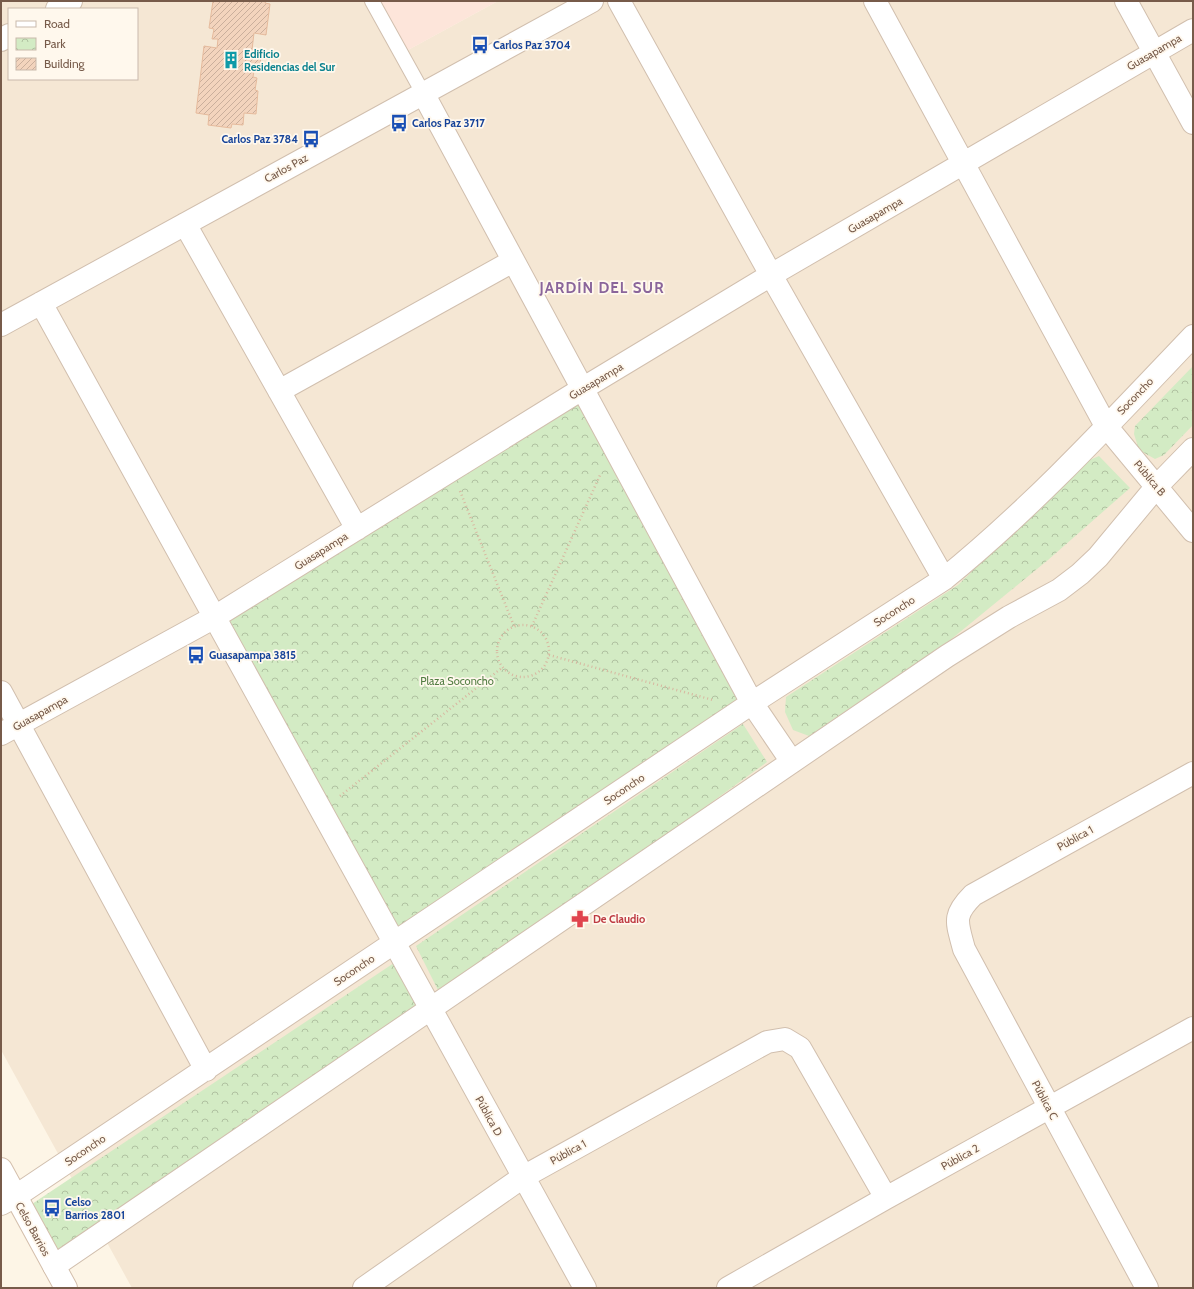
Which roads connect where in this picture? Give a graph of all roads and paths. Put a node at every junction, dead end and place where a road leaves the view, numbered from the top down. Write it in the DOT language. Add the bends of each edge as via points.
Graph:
graph roads {
  1 [pos="71,1"];
  2 [pos="372,1"];
  3 [pos="592,1"];
  4 [pos="619,1"];
  5 [pos="875,1"];
  6 [pos="1126,1"];
  7 [pos="59,8"];
  8 [pos="1193,30"];
  9 [pos="1154,52"];
  10 [pos="423,93"];
  11 [pos="1193,123"];
  12 [pos="964,162"];
  13 [pos="185,224"];
  14 [pos="513,261"];
  15 [pos="771,276"];
  16 [pos="41,303"];
  17 [pos="1,325"];
  18 [pos="1193,336"];
  19 [pos="582,389"];
  20 [pos="279,391"];
  21 [pos="1106,426"];
  22 [pos="613,446"];
  23 [pos="1193,450"];
  24 [pos="451,470"];
  25 [pos="1157,486"];
  26 [pos="357,528"];
  27 [pos="1193,531"];
  28 [pos="944,580"];
  29 [pos="213,618"];
  30 [pos="514,626"];
  31 [pos="532,626"];
  32 [pos="549,655"];
  33 [pos="503,667"];
  34 [pos="1,692"];
  35 [pos="748,706"];
  36 [pos="10,730"];
  37 [pos="792,762"];
  38 [pos="1193,773"];
  39 [pos="320,812"];
  40 [pos="960,908"];
  41 [pos="393,944"];
  42 [pos="430,1009"];
  43 [pos="1193,1028"];
  44 [pos="206,1070"];
  45 [pos="1049,1107"];
  46 [pos="1,1169"];
  47 [pos="523,1176"];
  48 [pos="886,1198"];
  49 [pos="8,1200"];
  50 [pos="54,1266"];
  51 [pos="66,1288"];
  52 [pos="364,1288"];
  53 [pos="584,1288"];
  54 [pos="728,1288"];
  55 [pos="1147,1288"];
  1 -- 7 [label="street"];
  2 -- 10 [label="lane"];
  3 -- 10 [label="street, Carlos Paz"];
  4 -- 15 [label="street"];
  5 -- 12 [label="street, Pública B"];
  6 -- 9 [label="street"];
  8 -- 9 [label="street, Guasapampa"];
  9 -- 11 [label="street"];
  9 -- 12 [label="street, Guasapampa"];
  10 -- 13 [label="street, Carlos Paz"];
  10 -- 14 [label="street"];
  12 -- 15 [label="street, Guasapampa"];
  12 -- 21 [label="street, Pública B"];
  13 -- 16 [label="street, Carlos Paz"];
  13 -- 20 [label="street"];
  14 -- 19 [label="street"];
  14 -- 20 [label="street"];
  15 -- 19 [label="street, Guasapampa"];
  15 -- 28 [label="street"];
  16 -- 17 [label="street, Carlos Paz"];
  16 -- 29 [label="street, Pública D"];
  18 -- 21 [label="street, Soconcho"];
  19 -- 22 [label="street"];
  19 -- 24 [label="street, Guasapampa"];
  20 -- 26 [label="street"];
  21 -- 25 [label="street, Pública B"];
  21 -- 28 [label="street, Soconcho" via="1078,456"];
  22 -- 31 [label="path"];
  22 -- 35 [label="street"];
  23 -- 25 [label="street"];
  24 -- 26 [label="street, Guasapampa"];
  24 -- 30 [label="path"];
  25 -- 27 [label="street, Pública B"];
  25 -- 37 [label="street" via="1098,557 1059,590 1009,617 947,656"];
  26 -- 29 [label="street, Guasapampa"];
  28 -- 35 [label="street, Soconcho"];
  29 -- 36 [label="street, Guasapampa"];
  29 -- 39 [label="street, Pública D"];
  30 -- 31 [label="path"];
  30 -- 33 [label="path" via="501,636 498,643 497,652"];
  31 -- 32 [label="path" via="546,637"];
  32 -- 33 [label="path" via="542,670 534,675 526,677 509,673"];
  32 -- 35 [label="path"];
  33 -- 39 [label="path"];
  34 -- 36 [label="street"];
  35 -- 37 [label="street"];
  35 -- 41 [label="street, Soconcho"];
  36 -- 44 [label="street"];
  37 -- 42 [label="street"];
  38 -- 40 [label="street, Pública 1" via="973,895"];
  39 -- 41 [label="street, Pública D"];
  40 -- 45 [label="street, Pública C" via="957,924 964,949"];
  41 -- 42 [label="street, Pública D"];
  41 -- 44 [label="street, Soconcho"];
  42 -- 47 [label="street, Pública D"];
  42 -- 50 [label="street"];
  43 -- 45 [label="street, Pública 2"];
  44 -- 49 [label="street, Soconcho"];
  45 -- 48 [label="street, Pública 2"];
  45 -- 55 [label="street, Pública C"];
  46 -- 49 [label="street, Celso Barrios"];
  47 -- 48 [label="street, Pública 1" via="767,1042 785,1039 800,1048"];
  47 -- 52 [label="street, Pública 1"];
  47 -- 53 [label="street, Pública D"];
  48 -- 54 [label="street, Pública 2"];
  49 -- 50 [label="street, Celso Barrios"];
  50 -- 51 [label="street, Celso Barrios"];
}
